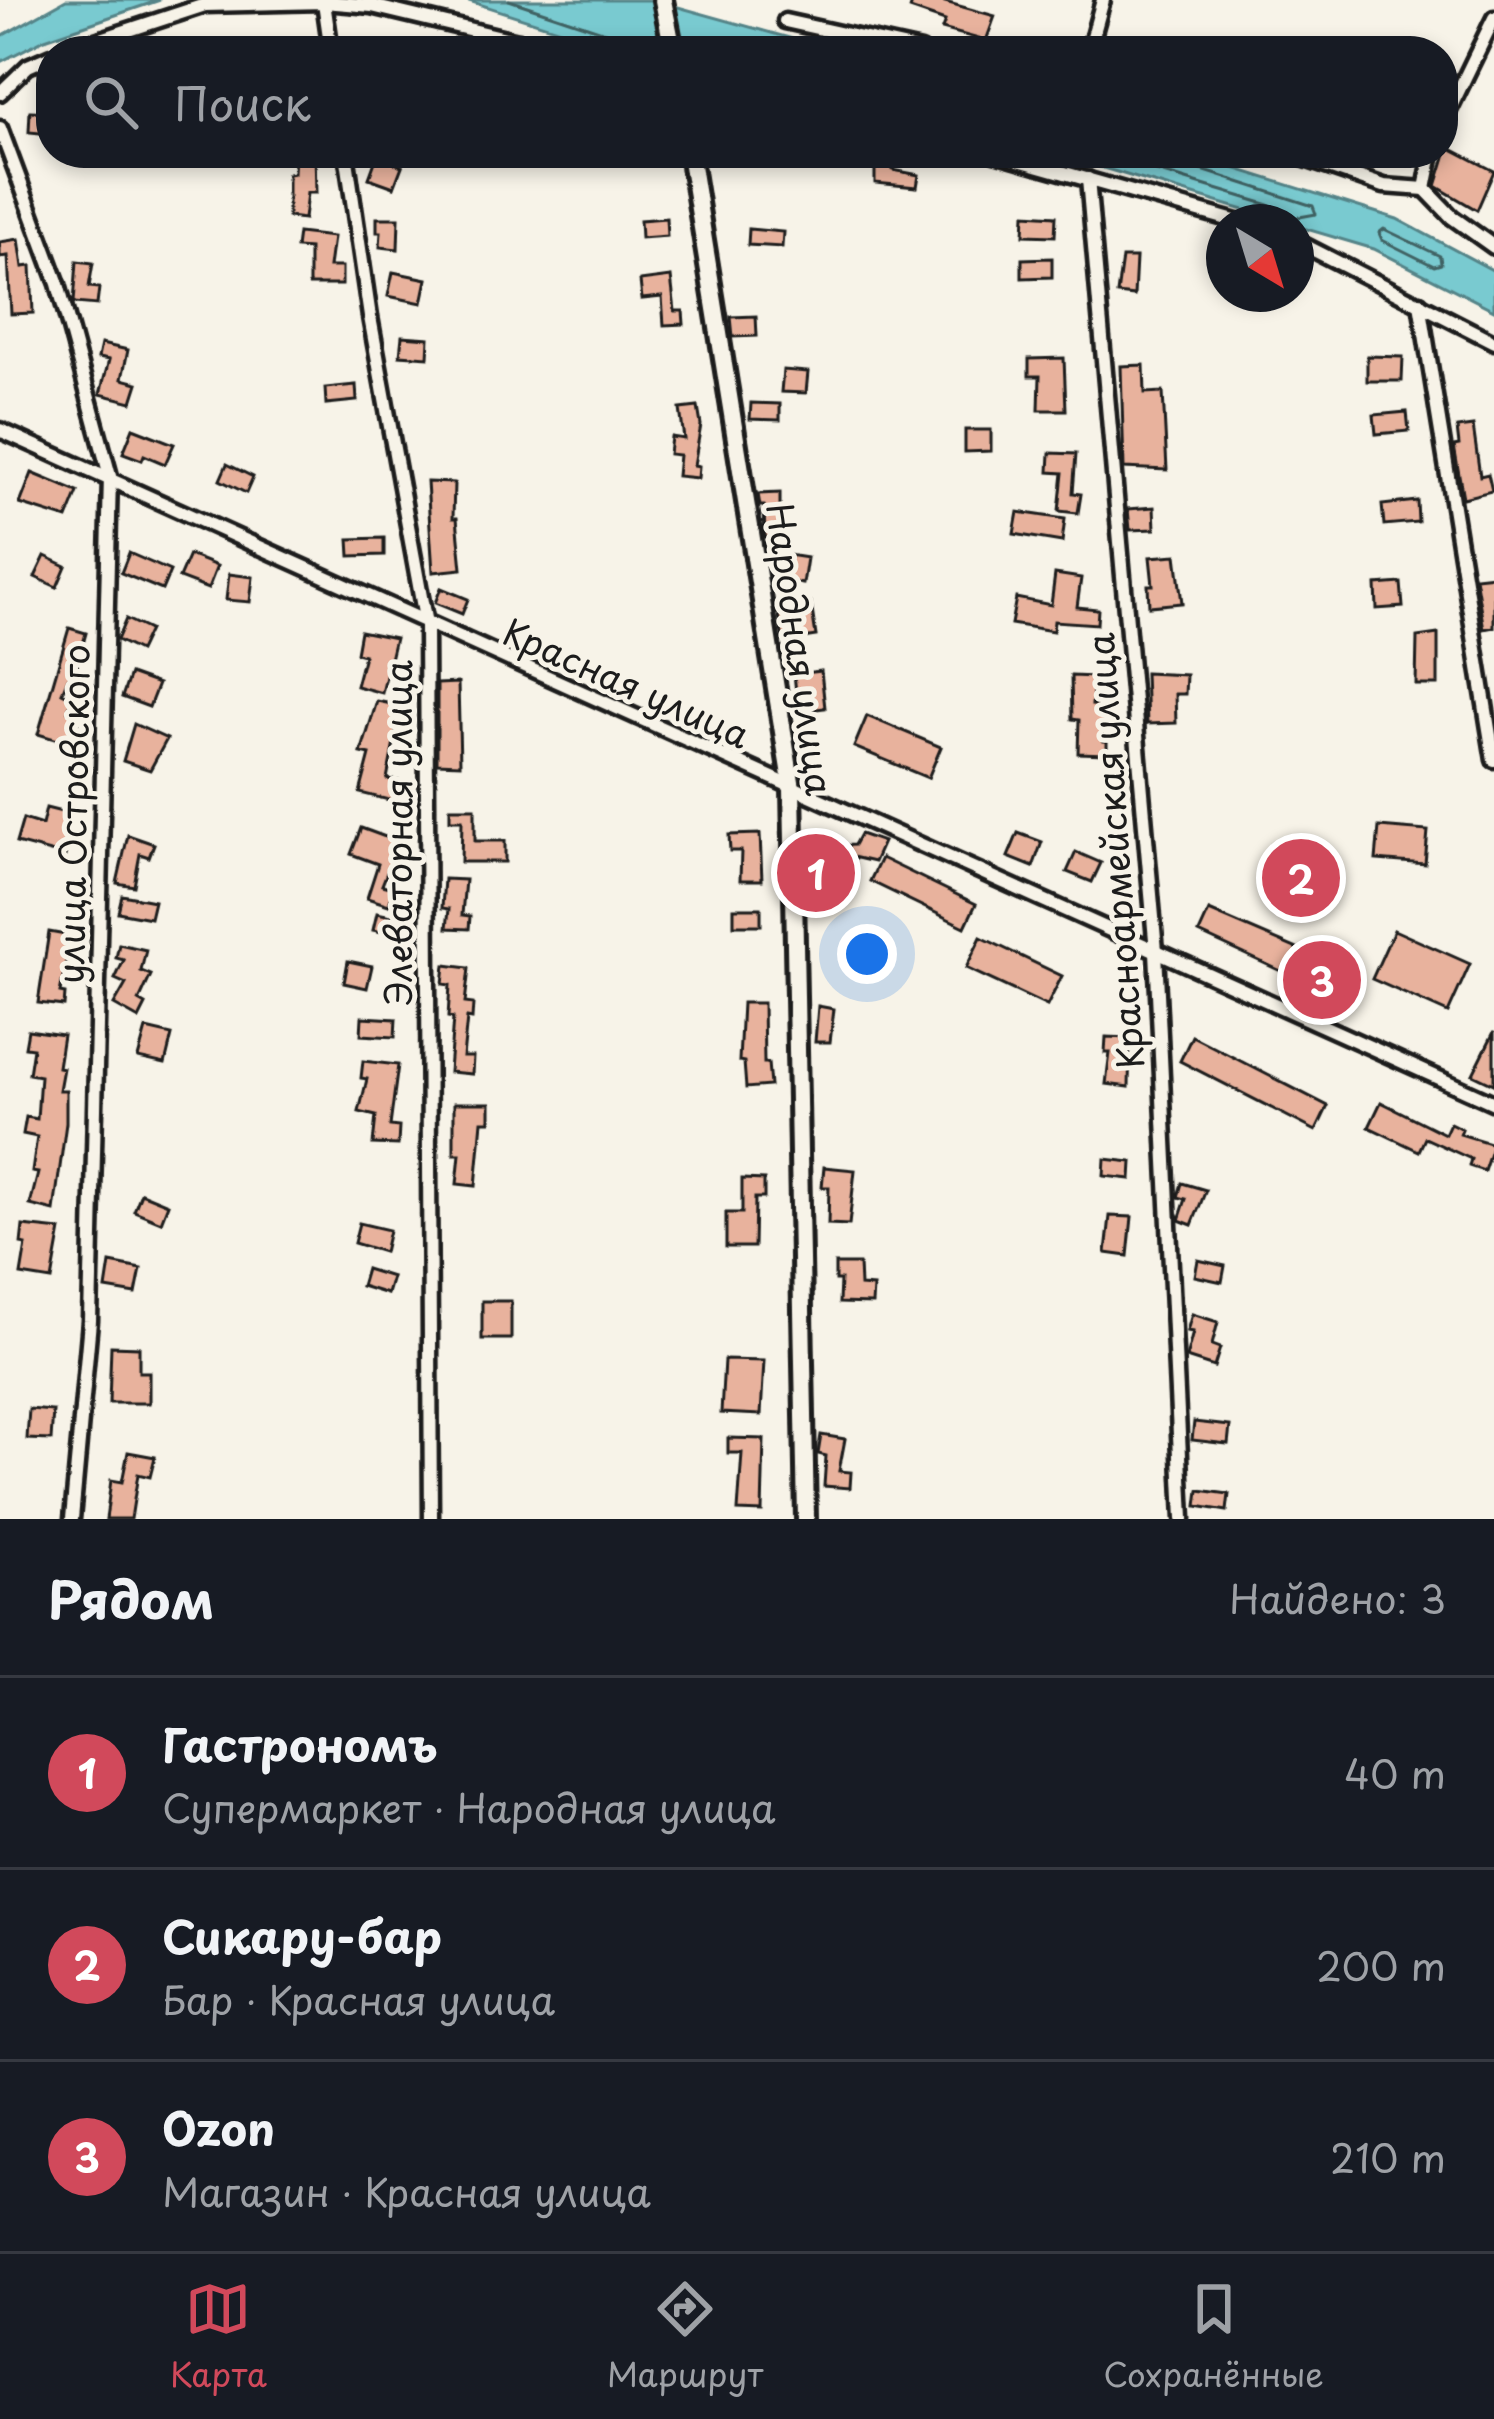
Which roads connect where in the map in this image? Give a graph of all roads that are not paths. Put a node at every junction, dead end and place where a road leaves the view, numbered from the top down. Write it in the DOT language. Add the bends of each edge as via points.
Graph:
graph roads {
  1 [pos="663,0"];
  2 [pos="1102,0"];
  3 [pos="324,2"];
  4 [pos="1494,18"];
  5 [pos="785,21"];
  6 [pos="111,36"];
  7 [pos="329,36"];
  8 [pos="497,36"];
  9 [pos="670,36"];
  10 [pos="852,36"];
  11 [pos="1093,36"];
  12 [pos="36,63"];
  13 [pos="1458,92"];
  14 [pos="0,93"];
  15 [pos="2,136"];
  16 [pos="348,168"];
  17 [pos="692,168"];
  18 [pos="1048,168"];
  19 [pos="1332,168"];
  20 [pos="1429,168"];
  21 [pos="1088,179"];
  22 [pos="1425,189"];
  23 [pos="1206,213"];
  24 [pos="1494,247"];
  25 [pos="1314,250"];
  26 [pos="1420,303"];
  27 [pos="1494,343"];
  28 [pos="0,430"];
  29 [pos="110,476"];
  30 [pos="425,624"];
  31 [pos="1494,760"];
  32 [pos="792,788"];
  33 [pos="1156,951"];
  34 [pos="1494,1103"];
  35 [pos="72,1519"];
  36 [pos="431,1519"];
  37 [pos="806,1519"];
  38 [pos="1184,1519"];
  1 -- 9 [label="main road"];
  2 -- 11 [label="street"];
  3 -- 6 [label="street" via="205,5"];
  3 -- 7 [label="street"];
  3 -- 8 [label="street"];
  4 -- 13 [label="street"];
  5 -- 10 [label="street"];
  12 -- 14 [label="street"];
  15 -- 29 [label="street, улица Островского" via="58,284"];
  16 -- 30 [label="street, Элеваторная улица"];
  17 -- 32 [label="main road, Народная улица"];
  18 -- 21 [label="street"];
  19 -- 22 [label="street" via="1384,186"];
  20 -- 22 [label="street"];
  21 -- 23 [label="street"];
  21 -- 33 [label="street, Красноармейская улица"];
  22 -- 24 [label="street"];
  25 -- 26 [label="street"];
  26 -- 27 [label="street"];
  26 -- 31 [label="street"];
  28 -- 29 [label="street, Красная улица"];
  29 -- 30 [label="street, Красная улица"];
  29 -- 35 [label="street, улица Островского" via="90,1321"];
  30 -- 32 [label="street, Красная улица"];
  30 -- 36 [label="street, Элеваторная улица"];
  32 -- 33 [label="street, Красная улица"];
  32 -- 37 [label="main road, Народная улица"];
  33 -- 34 [label="street, Красная улица"];
  33 -- 38 [label="street, Красноармейская улица"];
}
